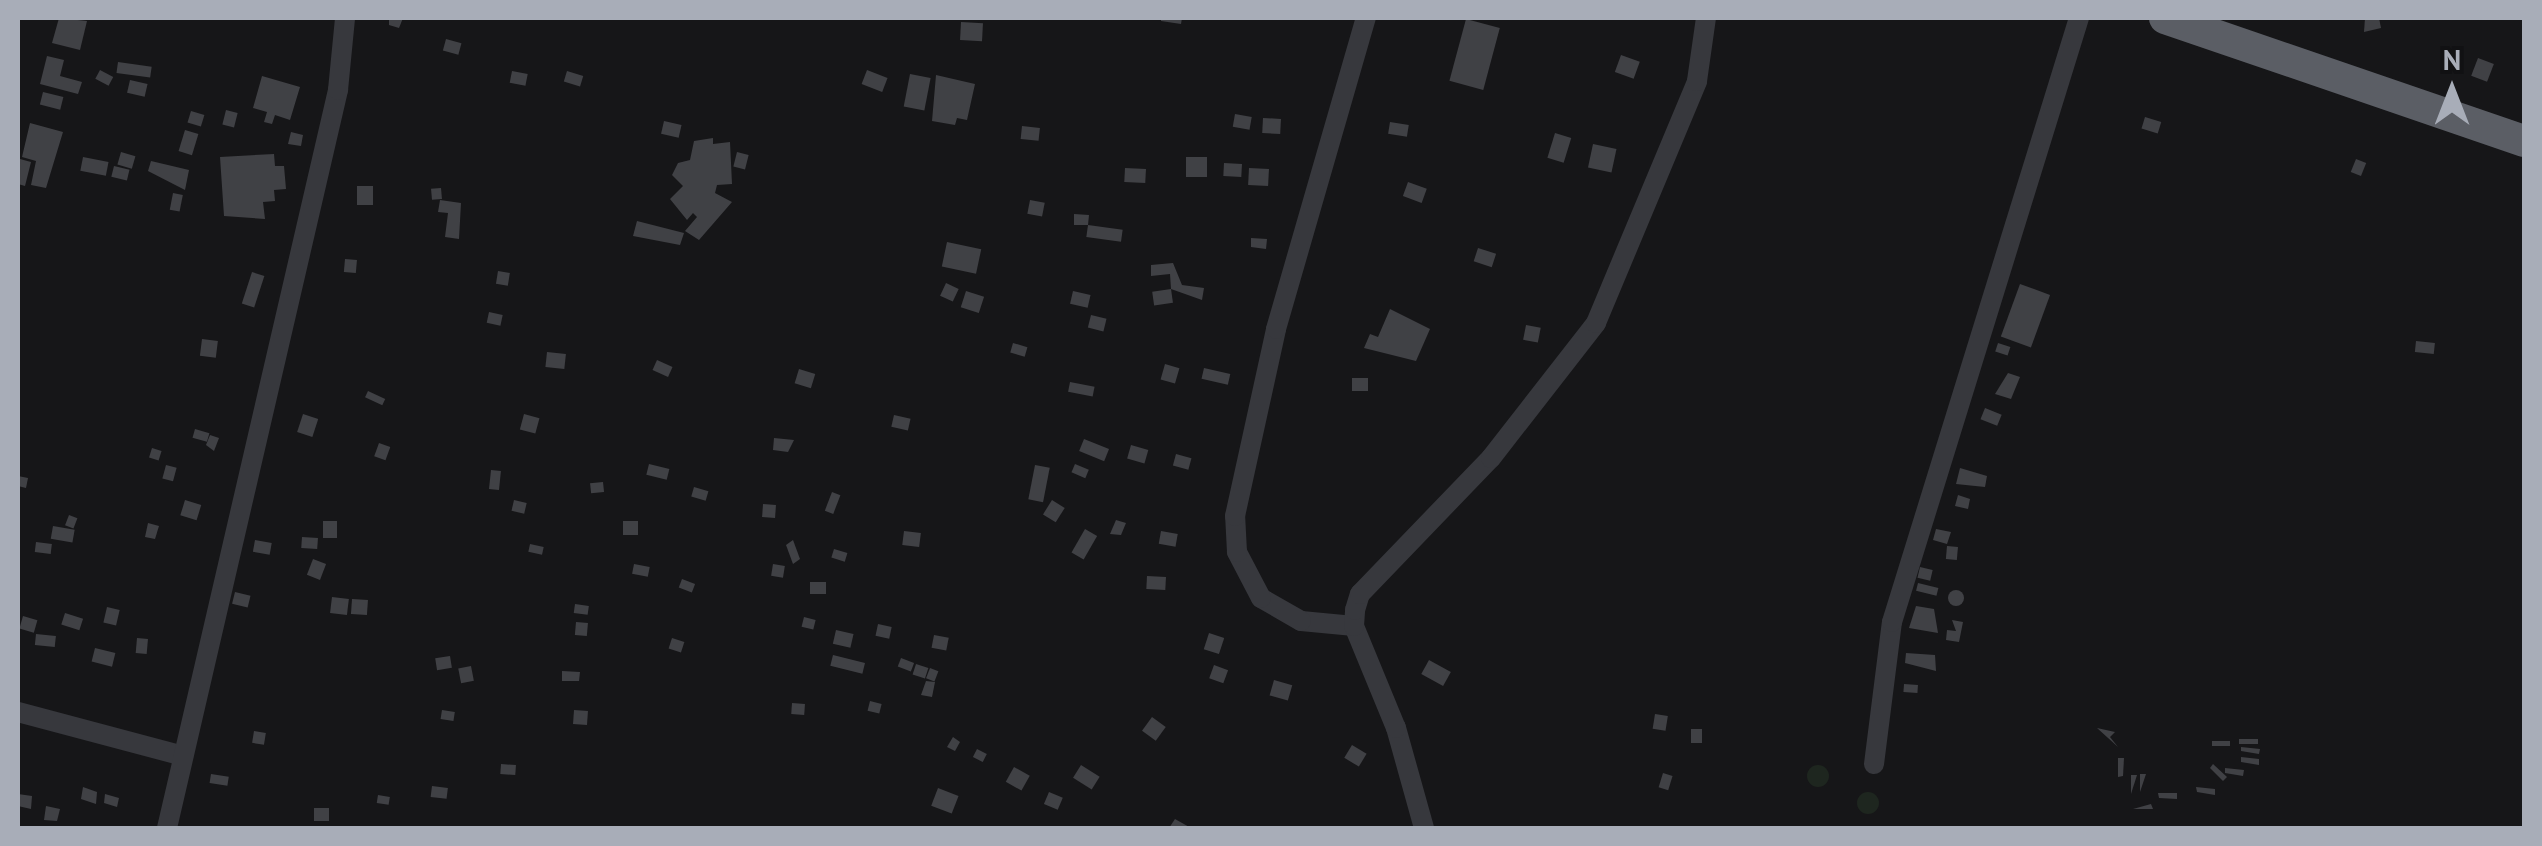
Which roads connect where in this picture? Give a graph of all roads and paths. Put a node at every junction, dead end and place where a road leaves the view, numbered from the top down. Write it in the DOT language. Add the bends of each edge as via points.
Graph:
graph roads {
  1 [pos="345,18"];
  2 [pos="1366,18"];
  3 [pos="1706,18"];
  4 [pos="2080,18"];
  5 [pos="2164,18"];
  6 [pos="2524,141"];
  7 [pos="1354,626"];
  8 [pos="18,712"];
  9 [pos="183,756"];
  10 [pos="1874,764"];
  11 [pos="167,828"];
  12 [pos="1424,828"];
  1 -- 9 [label="street" via="338,90"];
  2 -- 7 [label="street" via="1276,329 1235,516 1237,552 1261,598 1300,621"];
  3 -- 7 [label="street" via="1697,81 1596,323 1492,458 1360,594"];
  4 -- 10 [label="street" via="1892,622"];
  5 -- 6 [label="highway"];
  7 -- 12 [label="street" via="1396,728"];
  8 -- 9 [label="street"];
  9 -- 11 [label="street"];
}
